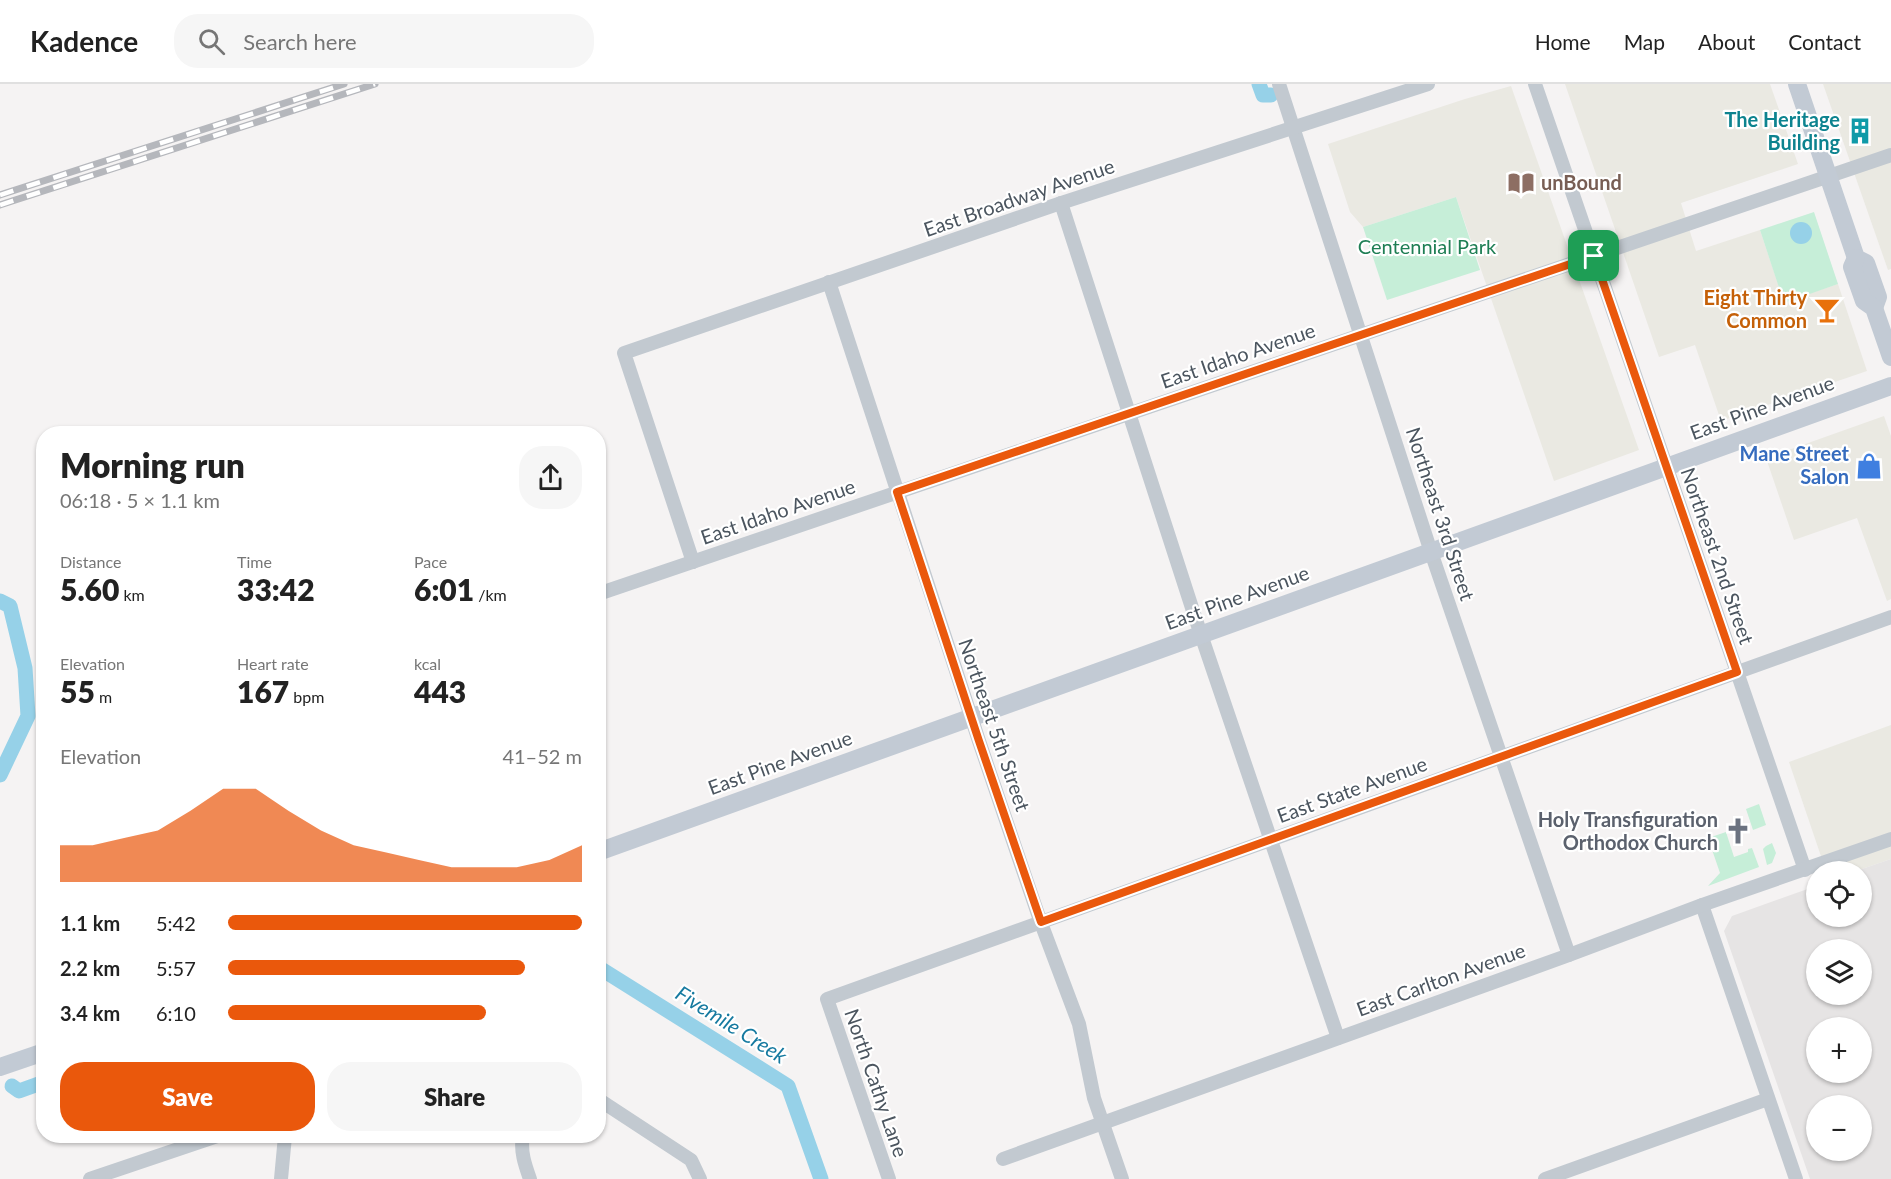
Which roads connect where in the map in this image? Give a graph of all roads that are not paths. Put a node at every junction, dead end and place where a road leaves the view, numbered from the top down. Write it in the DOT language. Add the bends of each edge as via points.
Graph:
graph roads {
  1 [pos="1279,84"];
  2 [pos="1428,84"];
  3 [pos="1535,84"];
  4 [pos="1797,84"];
  5 [pos="1293,128"];
  6 [pos="1891,155"];
  7 [pos="1828,177"];
  8 [pos="1061,203"];
  9 [pos="1594,256"];
  10 [pos="829,282"];
  11 [pos="1360,336"];
  12 [pos="1891,357"];
  13 [pos="1891,386"];
  14 [pos="1129,414"];
  15 [pos="1666,467"];
  16 [pos="897,492"];
  17 [pos="1431,552"];
  18 [pos="693,562"];
  19 [pos="606,591"];
  20 [pos="1891,617"];
  21 [pos="1201,635"];
  22 [pos="1737,672"];
  23 [pos="971,718"];
  24 [pos="1501,757"];
  25 [pos="1891,839"];
  26 [pos="1271,840"];
  27 [pos="606,849"];
  28 [pos="1804,870"];
  29 [pos="1702,904"];
  30 [pos="1041,922"];
  31 [pos="1569,955"];
  32 [pos="827,999"];
  33 [pos="1338,1038"];
  34 [pos="36,1055"];
  35 [pos="0,1066"];
  36 [pos="1768,1099"];
  37 [pos="606,1104"];
  38 [pos="1103,1122"];
  39 [pos="196,1143"];
  40 [pos="284,1143"];
  41 [pos="521,1143"];
  42 [pos="1003,1159"];
  43 [pos="90,1179"];
  44 [pos="281,1179"];
  45 [pos="530,1179"];
  46 [pos="700,1179"];
  47 [pos="889,1179"];
  48 [pos="1122,1179"];
  49 [pos="1545,1179"];
  50 [pos="1796,1179"];
  1 -- 5 [label="street, Northeast 3rd Street"];
  2 -- 5 [label="street, East Broadway Avenue"];
  3 -- 9 [label="street, Northeast 2nd Street"];
  4 -- 7 [label="street"];
  5 -- 8 [label="street, East Broadway Avenue"];
  5 -- 11 [label="street, Northeast 3rd Street"];
  6 -- 7 [label="street, East Idaho Avenue"];
  7 -- 9 [label="street, East Idaho Avenue"];
  7 -- 12 [label="street" via="1856,258 1866,263 1878,297 1874,308"];
  8 -- 10 [label="street, East Broadway Avenue"];
  8 -- 14 [label="street"];
  9 -- 11 [label="street, East Idaho Avenue"];
  9 -- 15 [label="street, Northeast 2nd Street"];
  10 -- 16 [label="street, Northeast 5th Street"];
  10 -- 18 [label="street, East Broadway Avenue" via="624,352"];
  11 -- 14 [label="street, East Idaho Avenue"];
  11 -- 17 [label="street, Northeast 3rd Street"];
  13 -- 15 [label="street, East Pine Avenue"];
  14 -- 16 [label="street, East Idaho Avenue"];
  14 -- 21 [label="street"];
  15 -- 17 [label="street, East Pine Avenue"];
  15 -- 22 [label="street, Northeast 2nd Street"];
  16 -- 18 [label="street, East Idaho Avenue"];
  16 -- 23 [label="street, Northeast 5th Street"];
  17 -- 21 [label="street, East Pine Avenue"];
  17 -- 24 [label="street, Northeast 3rd Street"];
  18 -- 19 [label="street, East Idaho Avenue"];
  20 -- 22 [label="street, East State Avenue"];
  21 -- 23 [label="street, East Pine Avenue"];
  21 -- 26 [label="street"];
  22 -- 24 [label="street, East State Avenue"];
  22 -- 28 [label="street, Northeast 2nd Street"];
  23 -- 27 [label="street, East Pine Avenue"];
  23 -- 30 [label="street, Northeast 5th Street"];
  24 -- 26 [label="street, East State Avenue"];
  24 -- 31 [label="street, Northeast 3rd Street"];
  25 -- 28 [label="street, East Carlton Avenue"];
  26 -- 30 [label="street, East State Avenue"];
  26 -- 33 [label="street"];
  28 -- 29 [label="street, East Carlton Avenue"];
  29 -- 31 [label="street, East Carlton Avenue"];
  29 -- 36 [label="street"];
  30 -- 32 [label="street, East State Avenue"];
  30 -- 38 [label="street, Northeast 5th Street" via="1078,1024"];
  31 -- 33 [label="street, East Carlton Avenue"];
  32 -- 47 [label="street, North Cathy Lane"];
  33 -- 38 [label="street, East Carlton Avenue"];
  34 -- 35 [label="street"];
  36 -- 49 [label="street"];
  36 -- 50 [label="street"];
  37 -- 46 [label="street" via="691,1160"];
  38 -- 42 [label="street, East Carlton Avenue"];
  38 -- 48 [label="street, Northeast 5th Street"];
  39 -- 43 [label="street"];
  40 -- 44 [label="street"];
  41 -- 45 [label="street"];
}
